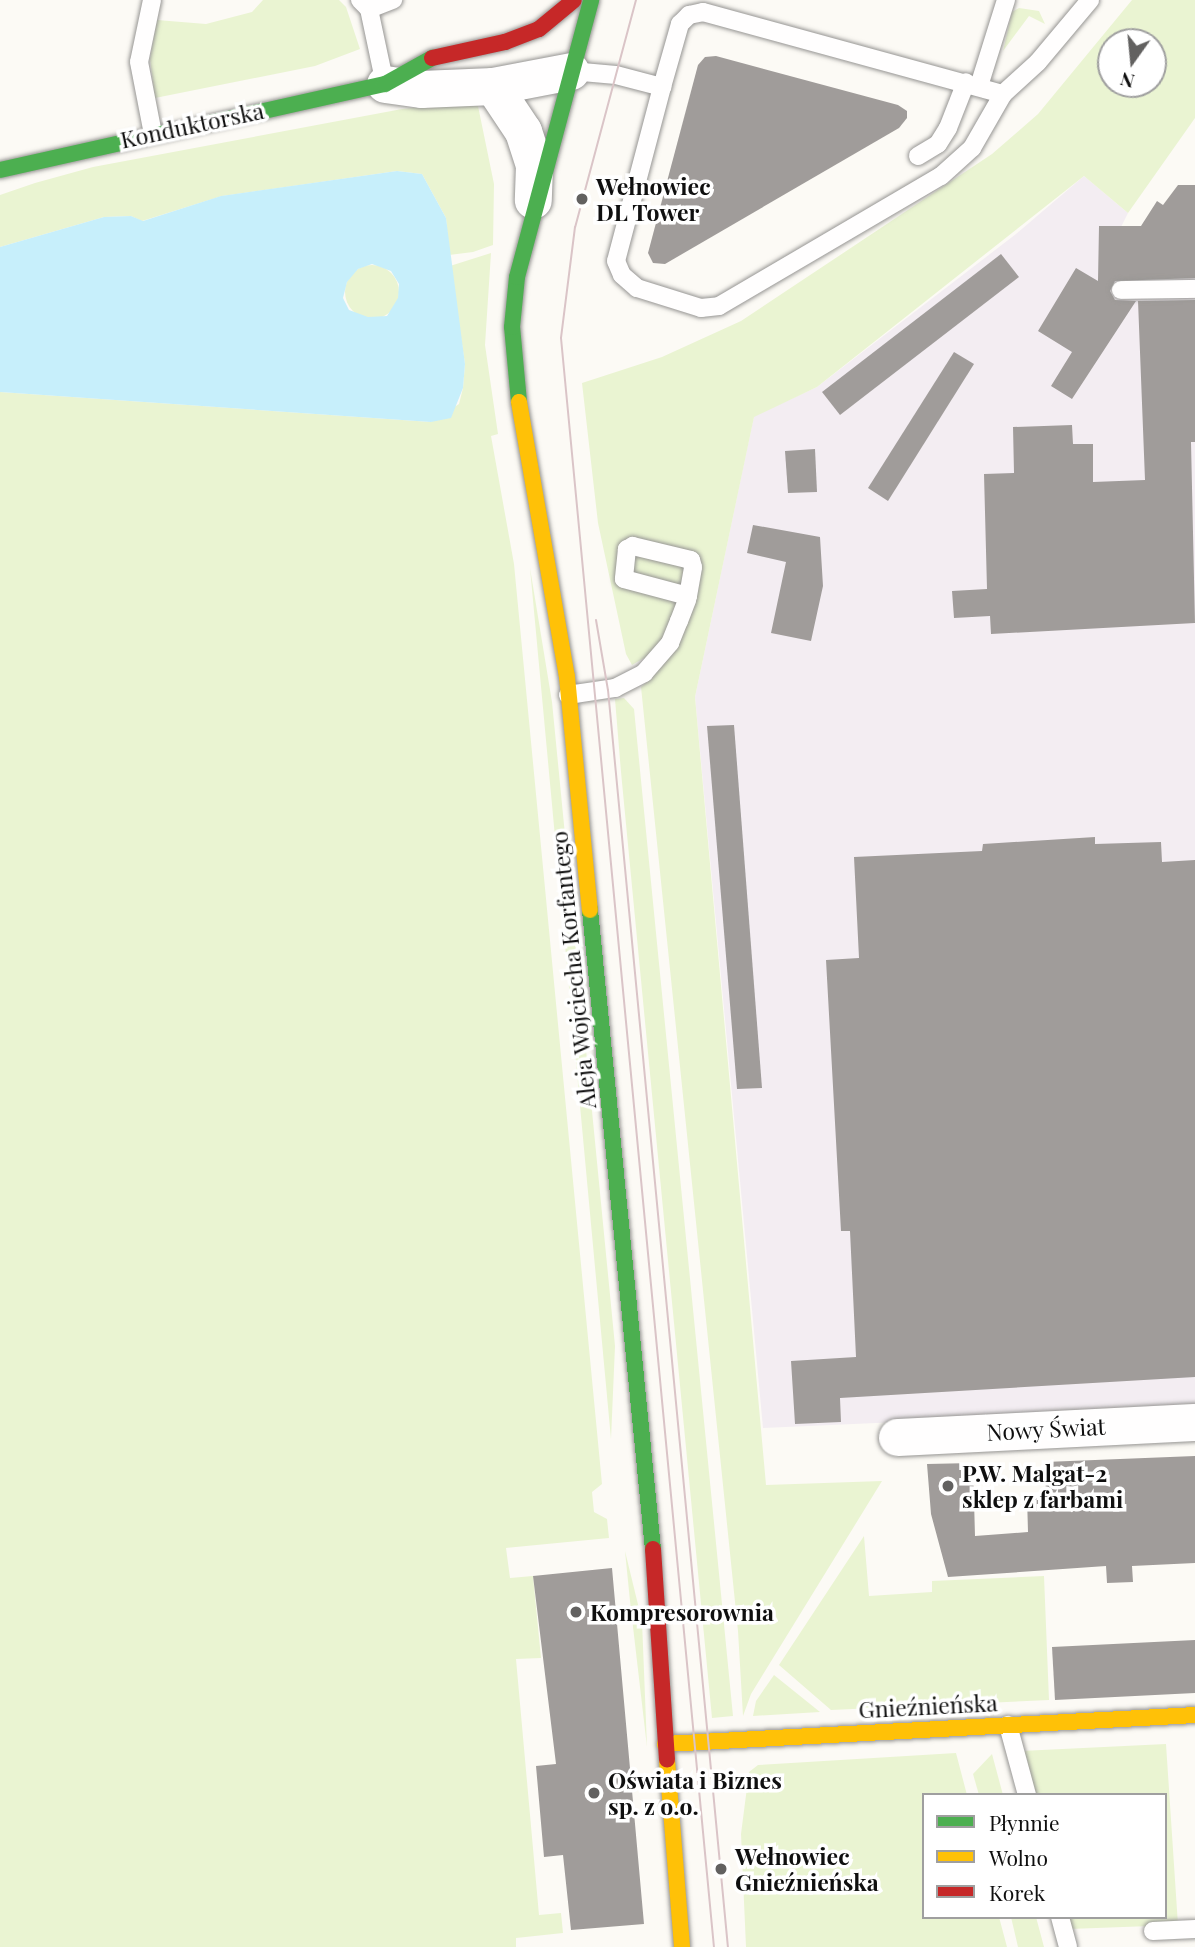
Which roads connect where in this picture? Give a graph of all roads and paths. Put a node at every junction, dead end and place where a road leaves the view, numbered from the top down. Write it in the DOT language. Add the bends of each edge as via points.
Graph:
graph roads {
  1 [pos="152,0"];
  2 [pos="393,0"];
  3 [pos="574,0"];
  4 [pos="591,0"];
  5 [pos="1006,0"];
  6 [pos="1090,0"];
  7 [pos="364,5"];
  8 [pos="505,42"];
  9 [pos="571,71"];
  10 [pos="385,84"];
  11 [pos="973,84"];
  12 [pos="493,86"];
  13 [pos="662,88"];
  14 [pos="1003,94"];
  15 [pos="153,134"];
  16 [pos="918,156"];
  17 [pos="0,170"];
  18 [pos="532,211"];
  19 [pos="1195,289"];
  20 [pos="1121,290"];
  21 [pos="688,596"];
  22 [pos="568,695"];
  23 [pos="1195,1422"];
  24 [pos="897,1437"];
  25 [pos="1195,1716"];
  26 [pos="1008,1725"];
  27 [pos="665,1744"];
  28 [pos="1026,1793"];
  29 [pos="1061,1919"];
  30 [pos="1195,1929"];
  31 [pos="1153,1931"];
  32 [pos="682,1947"];
  33 [pos="1068,1947"];
  1 -- 15 [label="lane" via="139,62"];
  2 -- 7 [label="lane"];
  3 -- 8 [label="main road, Konduktorska" via="540,29"];
  4 -- 9 [label="main road, Aleja Wojciecha Korfantego"];
  5 -- 11 [label="lane"];
  6 -- 14 [label="lane"];
  7 -- 10 [label="lane"];
  8 -- 9 [label="street"];
  8 -- 10 [label="main road, Konduktorska" via="432,58"];
  9 -- 12 [label="street, Konduktorska"];
  9 -- 13 [label="lane" via="616,75"];
  9 -- 18 [label="main road, Aleja Wojciecha Korfantego"];
  10 -- 12 [label="street, Konduktorska" via="422,89"];
  10 -- 15 [label="main road, Konduktorska"];
  11 -- 13 [label="lane" via="703,12 689,15 680,24"];
  11 -- 14 [label="lane"];
  11 -- 16 [label="lane" via="937,144"];
  12 -- 18 [label="street" via="523,131 534,165"];
  13 -- 14 [label="lane" via="616,261 622,275 637,288 701,308 719,306 941,176 972,148"];
  15 -- 17 [label="main road, Konduktorska"];
  18 -- 22 [label="main road, Aleja Wojciecha Korfantego" via="517,277 512,327 516,386 547,546"];
  19 -- 20 [label="lane"];
  21 -- 22 [label="lane" via="670,643 644,673 615,688"];
  22 -- 27 [label="main road, Aleja Wojciecha Korfantego" via="659,1614"];
  23 -- 24 [label="street, Nowy Świat"];
  25 -- 26 [label="main road, Gnieźnieńska"];
  26 -- 27 [label="main road, Gnieźnieńska"];
  26 -- 28 [label="lane"];
  27 -- 32 [label="main road, Aleja Wojciecha Korfantego"];
  29 -- 33 [label="lane"];
  30 -- 31 [label="lane"];
}
